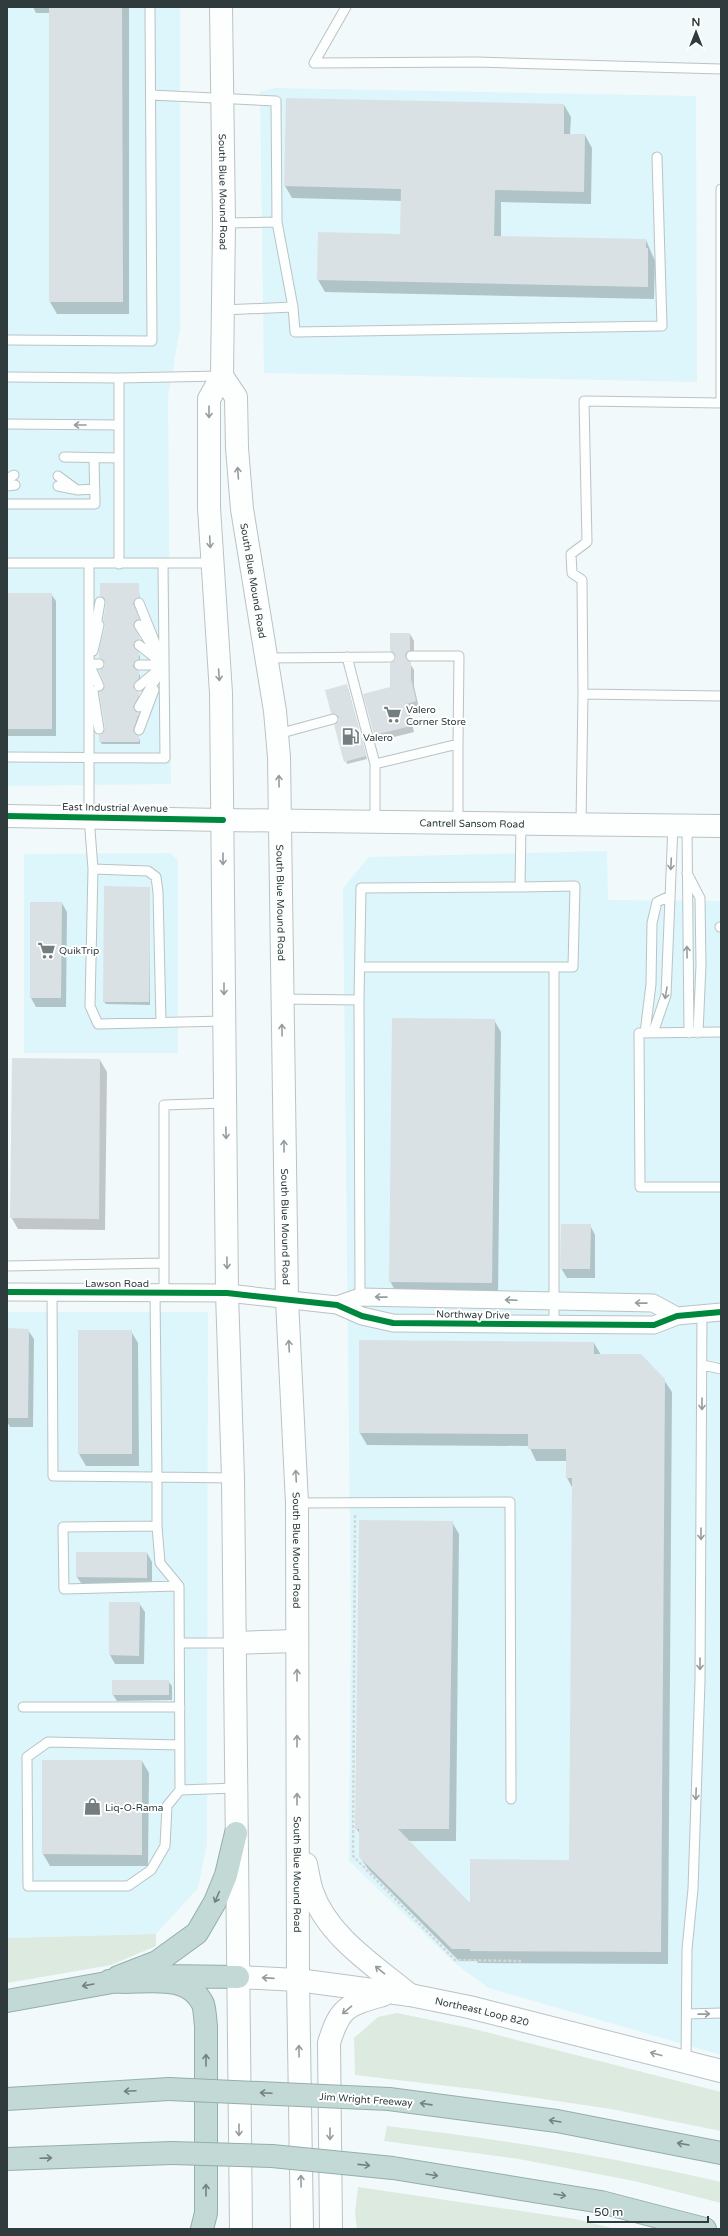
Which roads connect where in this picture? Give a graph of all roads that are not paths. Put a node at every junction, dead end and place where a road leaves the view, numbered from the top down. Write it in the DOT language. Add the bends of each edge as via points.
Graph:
graph roads {
  1 [pos="221,7"];
  2 [pos="346,7"];
  3 [pos="150,9"];
  4 [pos="721,69"];
  5 [pos="151,95"];
  6 [pos="221,97"];
  7 [pos="657,157"];
  8 [pos="721,189"];
  9 [pos="277,222"];
  10 [pos="224,223"];
  11 [pos="293,308"];
  12 [pos="223,310"];
  13 [pos="7,340"];
  14 [pos="222,376"];
  15 [pos="7,377"];
  16 [pos="119,378"];
  17 [pos="7,424"];
  18 [pos="119,425"];
  19 [pos="64,457"];
  20 [pos="94,458"];
  21 [pos="119,458"];
  22 [pos="58,476"];
  23 [pos="58,486"];
  24 [pos="77,490"];
  25 [pos="95,490"];
  26 [pos="7,504"];
  27 [pos="7,563"];
  28 [pos="89,564"];
  29 [pos="119,564"];
  30 [pos="163,564"];
  31 [pos="211,564"];
  32 [pos="100,602"];
  33 [pos="139,603"];
  34 [pos="99,625"];
  35 [pos="139,625"];
  36 [pos="139,645"];
  37 [pos="99,646"];
  38 [pos="410,656"];
  39 [pos="346,657"];
  40 [pos="390,657"];
  41 [pos="267,658"];
  42 [pos="89,664"];
  43 [pos="99,664"];
  44 [pos="139,665"];
  45 [pos="164,665"];
  46 [pos="99,686"];
  47 [pos="139,686"];
  48 [pos="584,694"];
  49 [pos="721,696"];
  50 [pos="99,707"];
  51 [pos="139,707"];
  52 [pos="333,719"];
  53 [pos="99,729"];
  54 [pos="139,730"];
  55 [pos="278,734"];
  56 [pos="458,744"];
  57 [pos="7,757"];
  58 [pos="89,759"];
  59 [pos="376,764"];
  60 [pos="7,816"];
  61 [pos="89,817"];
  62 [pos="223,820"];
  63 [pos="280,820"];
  64 [pos="375,822"];
  65 [pos="458,823"];
  66 [pos="581,823"];
  67 [pos="522,824"];
  68 [pos="680,825"];
  69 [pos="721,826"];
  70 [pos="93,869"];
  71 [pos="687,872"];
  72 [pos="520,887"];
  73 [pos="670,896"];
  74 [pos="360,967"];
  75 [pos="554,967"];
  76 [pos="282,999"];
  77 [pos="359,1000"];
  78 [pos="224,1021"];
  79 [pos="161,1022"];
  80 [pos="721,1032"];
  81 [pos="649,1033"];
  82 [pos="693,1033"];
  83 [pos="225,1103"];
  84 [pos="721,1187"];
  85 [pos="164,1263"];
  86 [pos="7,1266"];
  87 [pos="7,1292"];
  88 [pos="52,1292"];
  89 [pos="159,1293"];
  90 [pos="227,1293"];
  91 [pos="360,1297"];
  92 [pos="287,1300"];
  93 [pos="553,1301"];
  94 [pos="337,1305"];
  95 [pos="721,1312"];
  96 [pos="702,1313"];
  97 [pos="677,1316"];
  98 [pos="554,1325"];
  99 [pos="702,1365"];
  100 [pos="721,1369"];
  101 [pos="157,1477"];
  102 [pos="233,1478"];
  103 [pos="297,1503"];
  104 [pos="157,1526"];
  105 [pos="179,1586"];
  106 [pos="297,1641"];
  107 [pos="179,1642"];
  108 [pos="234,1642"];
  109 [pos="23,1707"];
  110 [pos="180,1707"];
  111 [pos="180,1745"];
  112 [pos="236,1788"];
  113 [pos="180,1790"];
  114 [pos="511,1799"];
  115 [pos="297,1825"];
  116 [pos="236,1833"];
  117 [pos="238,1976"];
  118 [pos="298,1980"];
  119 [pos="109,1981"];
  120 [pos="410,1995"];
  121 [pos="7,2001"];
  122 [pos="721,2013"];
  123 [pos="687,2014"];
  124 [pos="686,2062"];
  125 [pos="721,2071"];
  126 [pos="7,2099"];
  127 [pos="721,2153"];
  128 [pos="7,2159"];
  129 [pos="202,2229"];
  130 [pos="241,2229"];
  131 [pos="302,2229"];
  132 [pos="331,2229"];
  133 [pos="705,2229"];
  1 -- 6 [label="main road, South Blue Mound Road"];
  2 -- 4 [label="lane" via="314,63 478,62"];
  3 -- 5 [label="lane"];
  5 -- 6 [label="lane"];
  5 -- 13 [label="lane" via="152,341"];
  6 -- 9 [label="lane" via="276,101"];
  6 -- 10 [label="main road, South Blue Mound Road"];
  7 -- 11 [label="lane" via="662,326 295,332"];
  8 -- 48 [label="lane" via="721,403 584,401 587,542 571,554 572,573 582,580"];
  9 -- 10 [label="lane"];
  9 -- 11 [label="lane"];
  10 -- 12 [label="main road, South Blue Mound Road"];
  11 -- 12 [label="lane"];
  12 -- 14 [label="main road, South Blue Mound Road"];
  14 -- 16 [label="lane"];
  14 -- 31 [label="main road, South Blue Mound Road, one-way" via="209,399"];
  41 -- 14 [label="main road, South Blue Mound Road, one-way" via="242,509 236,397"];
  15 -- 16 [label="lane"];
  16 -- 18 [label="lane"];
  18 -- 17 [label="lane, one-way"];
  18 -- 21 [label="lane"];
  19 -- 20 [label="lane"];
  20 -- 21 [label="lane"];
  20 -- 25 [label="lane"];
  21 -- 29 [label="lane"];
  22 -- 24 [label="lane"];
  23 -- 24 [label="lane"];
  24 -- 25 [label="lane"];
  25 -- 26 [label="lane" via="95,504"];
  27 -- 28 [label="lane"];
  28 -- 29 [label="lane"];
  28 -- 42 [label="lane"];
  29 -- 30 [label="lane"];
  30 -- 31 [label="lane"];
  30 -- 45 [label="lane"];
  31 -- 62 [label="main road, South Blue Mound Road, one-way" via="221,693"];
  32 -- 42 [label="lane"];
  33 -- 45 [label="lane"];
  34 -- 42 [label="lane"];
  35 -- 45 [label="lane"];
  36 -- 45 [label="lane"];
  37 -- 42 [label="lane"];
  38 -- 56 [label="lane" via="459,656"];
  39 -- 40 [label="lane"];
  39 -- 41 [label="lane"];
  39 -- 59 [label="lane" via="358,711"];
  41 -- 55 [label="main road, South Blue Mound Road"];
  42 -- 43 [label="lane"];
  42 -- 46 [label="lane"];
  42 -- 50 [label="lane"];
  42 -- 53 [label="lane"];
  42 -- 58 [label="lane"];
  44 -- 45 [label="lane"];
  45 -- 47 [label="lane"];
  45 -- 51 [label="lane"];
  45 -- 54 [label="lane"];
  45 -- 58 [label="lane" via="166,758"];
  48 -- 49 [label="lane"];
  48 -- 66 [label="lane"];
  52 -- 55 [label="lane"];
  63 -- 55 [label="main road, South Blue Mound Road, one-way"];
  56 -- 59 [label="lane"];
  56 -- 65 [label="lane"];
  57 -- 58 [label="lane"];
  58 -- 61 [label="lane"];
  59 -- 64 [label="lane"];
  60 -- 61 [label="main road, East Industrial Avenue"];
  61 -- 62 [label="main road, East Industrial Avenue"];
  61 -- 70 [label="lane"];
  62 -- 63 [label="main road, Cantrell Sansom Road"];
  62 -- 78 [label="main road, South Blue Mound Road, one-way"];
  63 -- 64 [label="main road, Cantrell Sansom Road"];
  63 -- 76 [label="main road, South Blue Mound Road"];
  64 -- 65 [label="main road, Cantrell Sansom Road"];
  65 -- 67 [label="main road, Cantrell Sansom Road"];
  66 -- 67 [label="main road, Cantrell Sansom Road"];
  66 -- 68 [label="main road, Cantrell Sansom Road"];
  67 -- 72 [label="lane"];
  68 -- 69 [label="main road, Cantrell Sansom Road"];
  68 -- 71 [label="lane"];
  68 -- 73 [label="lane, one-way"];
  70 -- 79 [label="lane" via="148,870 156,877"];
  70 -- 79 [label="lane" via="90,1006 98,1024"];
  82 -- 71 [label="lane, one-way"];
  71 -- 82 [label="lane" via="700,898 701,965"];
  72 -- 74 [label="lane" via="361,888"];
  72 -- 75 [label="lane" via="574,886 573,967"];
  73 -- 81 [label="lane, one-way" via="666,995"];
  73 -- 81 [label="lane" via="657,902 652,923"];
  74 -- 75 [label="lane"];
  74 -- 77 [label="lane"];
  75 -- 93 [label="lane"];
  76 -- 77 [label="lane"];
  92 -- 76 [label="main road, South Blue Mound Road, one-way"];
  77 -- 91 [label="lane"];
  78 -- 79 [label="lane"];
  78 -- 83 [label="main road, South Blue Mound Road"];
  80 -- 82 [label="lane"];
  81 -- 82 [label="lane"];
  81 -- 84 [label="lane" via="638,1033 640,1188"];
  83 -- 85 [label="lane" via="164,1105"];
  83 -- 90 [label="main road, South Blue Mound Road, one-way"];
  85 -- 86 [label="lane"];
  85 -- 89 [label="lane"];
  87 -- 88 [label="street, Lawson Road"];
  88 -- 89 [label="street, Lawson Road"];
  88 -- 101 [label="lane" via="53,1476"];
  89 -- 90 [label="street, Lawson Road"];
  89 -- 101 [label="lane"];
  90 -- 92 [label="street, Northway Drive"];
  90 -- 102 [label="main road, South Blue Mound Road"];
  93 -- 91 [label="street, Northway Drive, one-way"];
  91 -- 94 [label="street, Northway Drive"];
  92 -- 94 [label="street, Northway Drive"];
  103 -- 92 [label="main road, South Blue Mound Road, one-way"];
  97 -- 93 [label="street, Northway Drive, one-way" via="653,1303"];
  93 -- 98 [label="lane"];
  94 -- 98 [label="street, Northway Drive" via="362,1316 393,1323"];
  95 -- 96 [label="street, Northway Drive"];
  96 -- 97 [label="street, Northway Drive"];
  96 -- 99 [label="lane"];
  97 -- 98 [label="street, Northway Drive" via="654,1324"];
  99 -- 100 [label="lane"];
  99 -- 123 [label="lane, one-way" via="700,1681"];
  101 -- 102 [label="lane"];
  101 -- 104 [label="lane"];
  102 -- 108 [label="main road, South Blue Mound Road"];
  103 -- 106 [label="main road, South Blue Mound Road"];
  103 -- 114 [label="lane" via="510,1502"];
  104 -- 105 [label="lane" via="160,1563"];
  104 -- 105 [label="lane" via="63,1527 64,1589"];
  105 -- 107 [label="lane"];
  106 -- 108 [label="main road"];
  115 -- 106 [label="main road, South Blue Mound Road, one-way"];
  107 -- 108 [label="lane"];
  107 -- 110 [label="lane"];
  108 -- 112 [label="main road, South Blue Mound Road"];
  109 -- 110 [label="lane"];
  110 -- 111 [label="lane"];
  111 -- 113 [label="lane"];
  111 -- 113 [label="lane" via="48,1742 27,1757 28,1886 128,1886 151,1870 166,1846 167,1806"];
  112 -- 113 [label="lane"];
  112 -- 116 [label="main road, South Blue Mound Road"];
  115 -- 118 [label="main road, South Blue Mound Road"];
  120 -- 115 [label="main road, one-way" via="342,1937 324,1915 312,1891"];
  116 -- 117 [label="main road, South Blue Mound Road"];
  116 -- 119 [label="highway, one-way" via="226,1875 215,1902 197,1933 157,1962"];
  118 -- 117 [label="main road, Northeast Loop 820, one-way"];
  117 -- 119 [label="highway" via="169,1975"];
  117 -- 130 [label="main road, South Blue Mound Road, one-way"];
  118 -- 120 [label="main road, Northeast Loop 820"];
  131 -- 118 [label="main road, South Blue Mound Road, one-way"];
  119 -- 121 [label="highway, one-way"];
  129 -- 119 [label="highway, one-way" via="206,2213 206,2026 203,2004 183,1984 161,1981"];
  124 -- 120 [label="main road, Northeast Loop 820, one-way" via="485,2010"];
  120 -- 132 [label="main road, one-way" via="386,1994 357,2002 336,2022 329,2043"];
  123 -- 122 [label="lane, one-way"];
  123 -- 124 [label="lane"];
  124 -- 125 [label="main road, Northeast Loop 820"];
  127 -- 126 [label="highway, Jim Wright Freeway, one-way, bridge" via="557,2121 389,2099 169,2089"];
  128 -- 133 [label="highway, one-way, bridge" via="172,2153 272,2156 393,2168 601,2202"];
}
